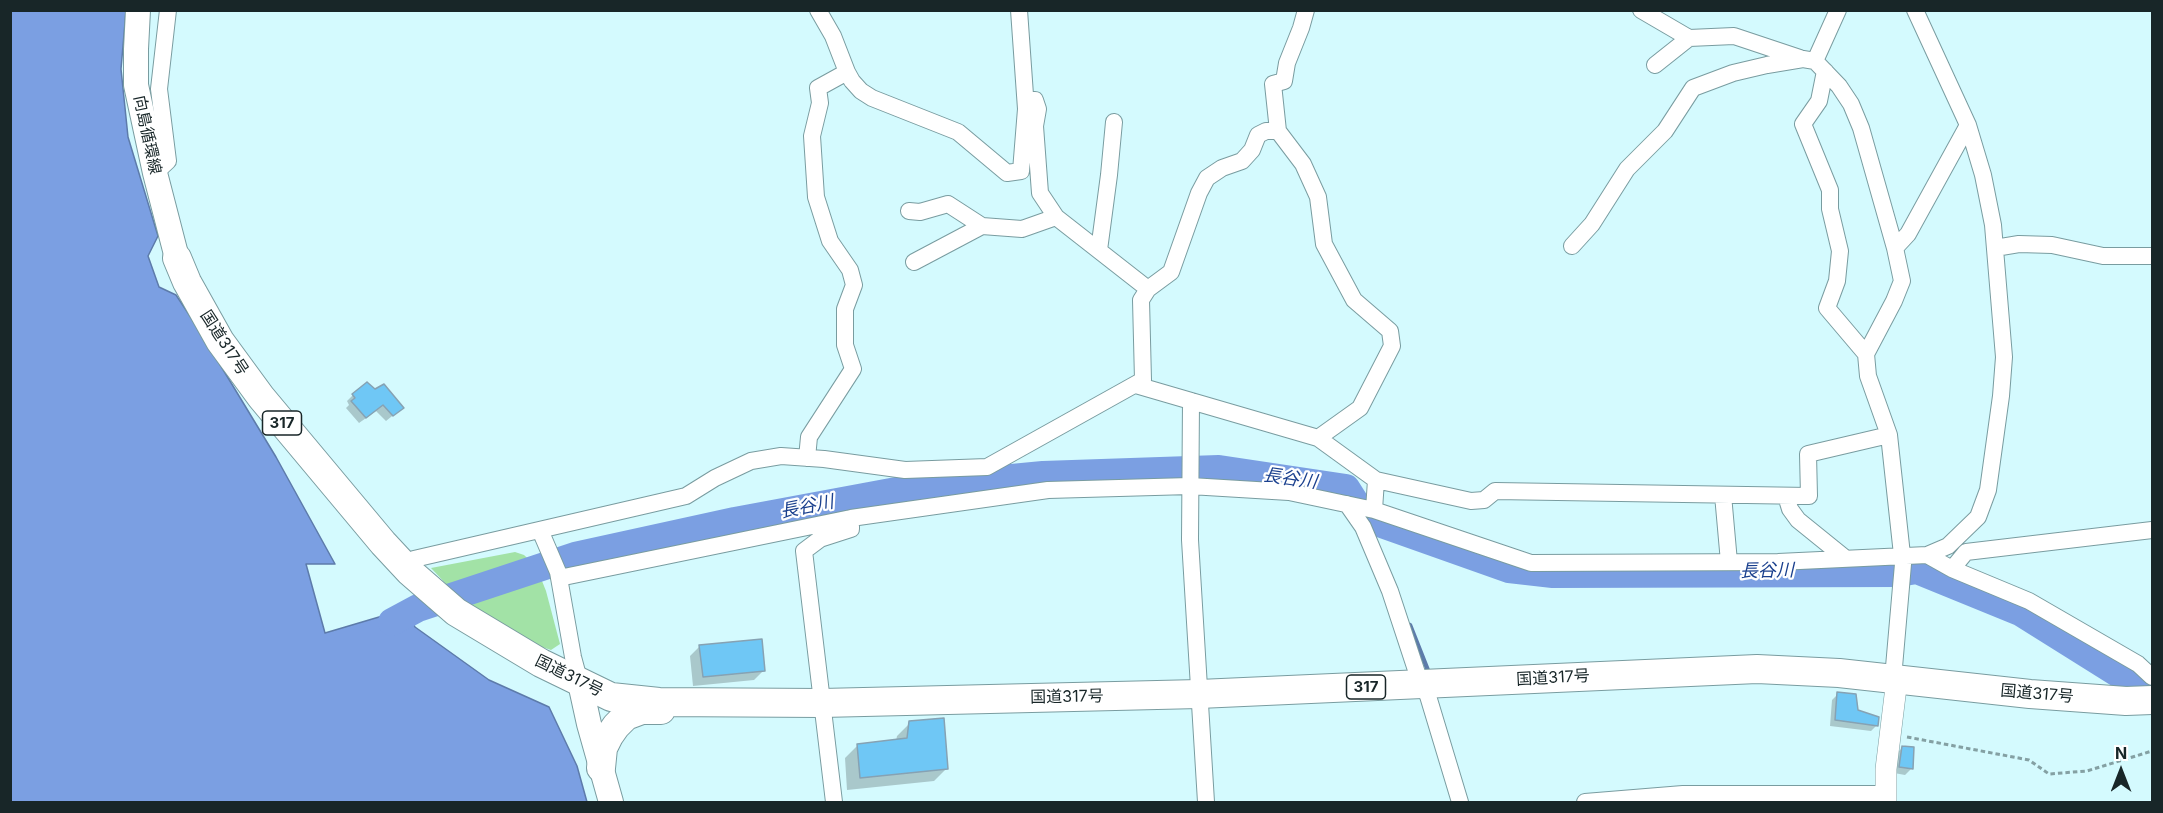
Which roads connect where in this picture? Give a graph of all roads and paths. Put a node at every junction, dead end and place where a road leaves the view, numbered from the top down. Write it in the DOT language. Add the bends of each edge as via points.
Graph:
graph roads {
  1 [pos="138,10"];
  2 [pos="168,10"];
  3 [pos="818,10"];
  4 [pos="1019,10"];
  5 [pos="1306,10"];
  6 [pos="1641,10"];
  7 [pos="1838,10"];
  8 [pos="1915,10"];
  9 [pos="1689,38"];
  10 [pos="1815,64"];
  11 [pos="1655,65"];
  12 [pos="847,72"];
  13 [pos="1026,109"];
  14 [pos="1114,122"];
  15 [pos="1968,125"];
  16 [pos="1278,131"];
  17 [pos="155,173"];
  18 [pos="909,211"];
  19 [pos="1056,217"];
  20 [pos="982,226"];
  21 [pos="1572,246"];
  22 [pos="1895,248"];
  23 [pos="1995,248"];
  24 [pos="1099,250"];
  25 [pos="2152,256"];
  26 [pos="177,258"];
  27 [pos="914,262"];
  28 [pos="1148,289"];
  29 [pos="1866,354"];
  30 [pos="1136,385"];
  31 [pos="1191,401"];
  32 [pos="1889,435"];
  33 [pos="1318,438"];
  34 [pos="807,458"];
  35 [pos="1376,480"];
  36 [pos="1190,483"];
  37 [pos="1723,495"];
  38 [pos="1786,496"];
  39 [pos="1347,504"];
  40 [pos="1374,510"];
  41 [pos="851,518"];
  42 [pos="2152,530"];
  43 [pos="541,533"];
  44 [pos="1927,555"];
  45 [pos="1903,556"];
  46 [pos="1845,558"];
  47 [pos="1729,562"];
  48 [pos="407,568"];
  49 [pos="1952,570"];
  50 [pos="558,575"];
  51 [pos="2152,677"];
  52 [pos="1897,679"];
  53 [pos="580,683"];
  54 [pos="1422,684"];
  55 [pos="1198,694"];
  56 [pos="2152,700"];
  57 [pos="822,703"];
  58 [pos="1891,734"];
  59 [pos="2152,751"];
  60 [pos="601,768"];
  61 [pos="1886,798"];
  62 [pos="611,802"];
  63 [pos="834,802"];
  64 [pos="1206,802"];
  65 [pos="1460,802"];
  66 [pos="1585,802"];
  1 -- 17 [label="main road, 向島循環線" via="136,85"];
  2 -- 17 [label="street" via="159,89 168,161"];
  3 -- 12 [label="street"];
  4 -- 13 [label="street"];
  5 -- 16 [label="street" via="1284,81 1273,84"];
  6 -- 9 [label="street"];
  7 -- 10 [label="street"];
  8 -- 15 [label="street"];
  9 -- 10 [label="street" via="1734,36"];
  9 -- 11 [label="street"];
  10 -- 21 [label="street" via="1767,65 1693,88 1665,131 1628,168 1592,224"];
  10 -- 22 [label="street" via="1839,86 1855,112"];
  10 -- 29 [label="street" via="1819,101 1803,124 1830,190 1830,209 1840,251 1837,281 1827,308"];
  12 -- 13 [label="street" via="872,98 958,132 1007,174 1021,171"];
  12 -- 34 [label="street" via="818,88 820,103 813,136 816,197 830,241 850,270 854,285 845,309 845,345 853,369 809,437"];
  13 -- 19 [label="street" via="1035,100 1040,193"];
  14 -- 24 [label="street"];
  15 -- 22 [label="street" via="1908,234"];
  15 -- 23 [label="street" via="1983,175"];
  16 -- 28 [label="street" via="1258,135 1242,161 1207,178 1171,272"];
  16 -- 33 [label="street" via="1303,164 1318,197 1324,244 1354,300 1390,332 1392,346 1360,408"];
  17 -- 26 [label="main road, 向島循環線"];
  18 -- 20 [label="street" via="921,212 948,204"];
  19 -- 20 [label="street" via="1022,230"];
  19 -- 24 [label="street"];
  20 -- 27 [label="street"];
  22 -- 29 [label="street" via="1902,281"];
  23 -- 25 [label="street" via="2052,245 2103,256"];
  23 -- 44 [label="street" via="2004,357 1988,490 1978,517 1966,530 1948,546"];
  24 -- 28 [label="street"];
  26 -- 48 [label="highway, 国道317号 / 317" via="220,341 254,388"];
  28 -- 30 [label="street" via="1142,300 1143,380"];
  29 -- 32 [label="street" via="1868,376"];
  30 -- 31 [label="street"];
  30 -- 34 [label="street" via="987,467 905,470"];
  31 -- 33 [label="street"];
  31 -- 36 [label="street"];
  32 -- 38 [label="street" via="1808,454 1809,496"];
  32 -- 45 [label="street"];
  33 -- 35 [label="street"];
  34 -- 43 [label="street" via="782,456 751,461 686,496"];
  35 -- 37 [label="street" via="1471,501 1484,500 1495,491"];
  35 -- 40 [label="street"];
  36 -- 39 [label="street" via="1289,492"];
  36 -- 41 [label="street" via="1048,490"];
  36 -- 55 [label="street"];
  37 -- 38 [label="street"];
  37 -- 47 [label="street"];
  38 -- 46 [label="street" via="1797,520"];
  39 -- 40 [label="street"];
  39 -- 54 [label="street" via="1378,560"];
  40 -- 47 [label="street" via="1531,563"];
  41 -- 50 [label="street"];
  41 -- 57 [label="street" via="851,529 820,539 804,551"];
  42 -- 49 [label="street" via="1966,552"];
  43 -- 48 [label="street" via="414,559"];
  43 -- 50 [label="street"];
  44 -- 45 [label="street"];
  44 -- 49 [label="street"];
  45 -- 46 [label="street"];
  45 -- 52 [label="street" via="1894,667"];
  46 -- 47 [label="street"];
  48 -- 53 [label="highway, 国道317号 / 317" via="456,612"];
  49 -- 51 [label="street" via="2029,601 2138,664"];
  50 -- 53 [label="street"];
  52 -- 54 [label="highway, 国道317号 / 317" via="1757,669"];
  52 -- 56 [label="highway, 国道317号 / 317" via="2030,694"];
  52 -- 58 [label="street"];
  53 -- 57 [label="highway, 国道317号 / 317" via="611,697 659,702"];
  53 -- 60 [label="main road"];
  54 -- 55 [label="highway, 国道317号 / 317"];
  54 -- 65 [label="street"];
  55 -- 57 [label="highway, 国道317号 / 317"];
  55 -- 64 [label="street"];
  57 -- 60 [label="highway" via="739,711 642,710 626,717 609,736"];
  57 -- 63 [label="street"];
  58 -- 59 [label="path" via="2029,760 2049,774 2087,771"];
  58 -- 61 [label="street"];
  60 -- 62 [label="main road"];
  61 -- 66 [label="street" via="1683,794"];
}
